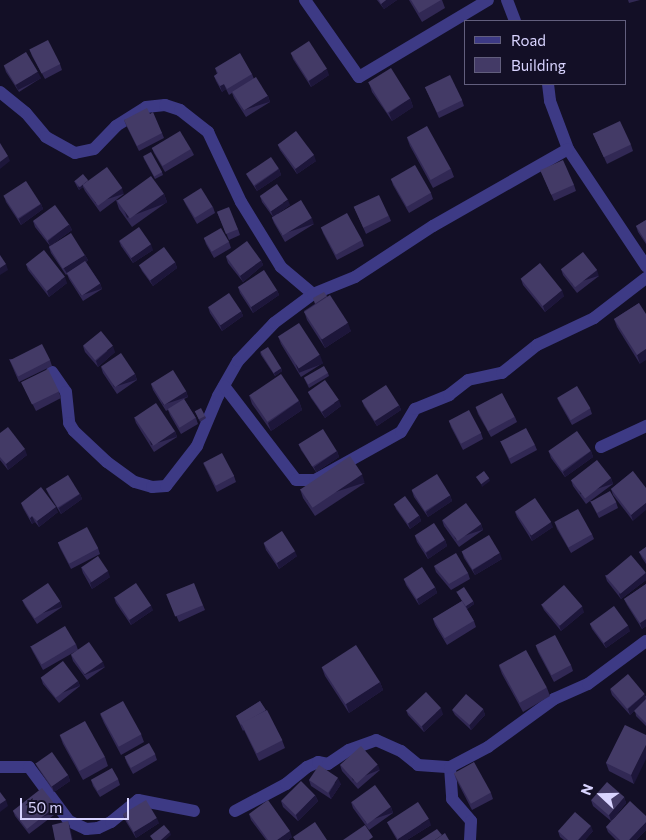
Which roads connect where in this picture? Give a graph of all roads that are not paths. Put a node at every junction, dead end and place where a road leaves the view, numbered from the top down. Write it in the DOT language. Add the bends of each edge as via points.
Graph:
graph roads {
  1 [pos="305,0"];
  2 [pos="488,0"];
  3 [pos="507,0"];
  4 [pos="515,20"];
  5 [pos="548,85"];
  6 [pos="0,92"];
  7 [pos="568,148"];
  8 [pos="646,266"];
  9 [pos="646,278"];
  10 [pos="313,294"];
  11 [pos="52,372"];
  12 [pos="224,386"];
  13 [pos="646,426"];
  14 [pos="601,447"];
  15 [pos="646,641"];
  16 [pos="450,766"];
  17 [pos="0,767"];
  18 [pos="194,811"];
  19 [pos="236,812"];
  20 [pos="470,840"];
  1 -- 2 [label="street" via="359,77"];
  3 -- 4 [label="street"];
  5 -- 7 [label="street" via="550,102"];
  6 -- 10 [label="street" via="26,113 46,137 75,153 94,149 116,126 146,106 165,105 180,110 208,132 241,202 281,267"];
  7 -- 8 [label="street"];
  7 -- 10 [label="street" via="433,226 355,277"];
  9 -- 12 [label="street" via="594,318 537,345 502,373 473,378 449,394 423,404 415,409 401,432 315,480 296,480"];
  10 -- 12 [label="street" via="274,323 249,348"];
  11 -- 12 [label="street" via="66,392 69,422 74,431 107,462 135,482 152,487 166,486 179,473 197,446"];
  13 -- 14 [label="street"];
  15 -- 16 [label="street" via="588,684 554,699 488,747"];
  16 -- 19 [label="street" via="418,765 401,751 376,740 349,750 328,764 313,764 286,784"];
  16 -- 20 [label="street" via="452,798 471,821"];
  17 -- 18 [label="street" via="29,767 69,821 86,829 111,822 138,800"];
}
